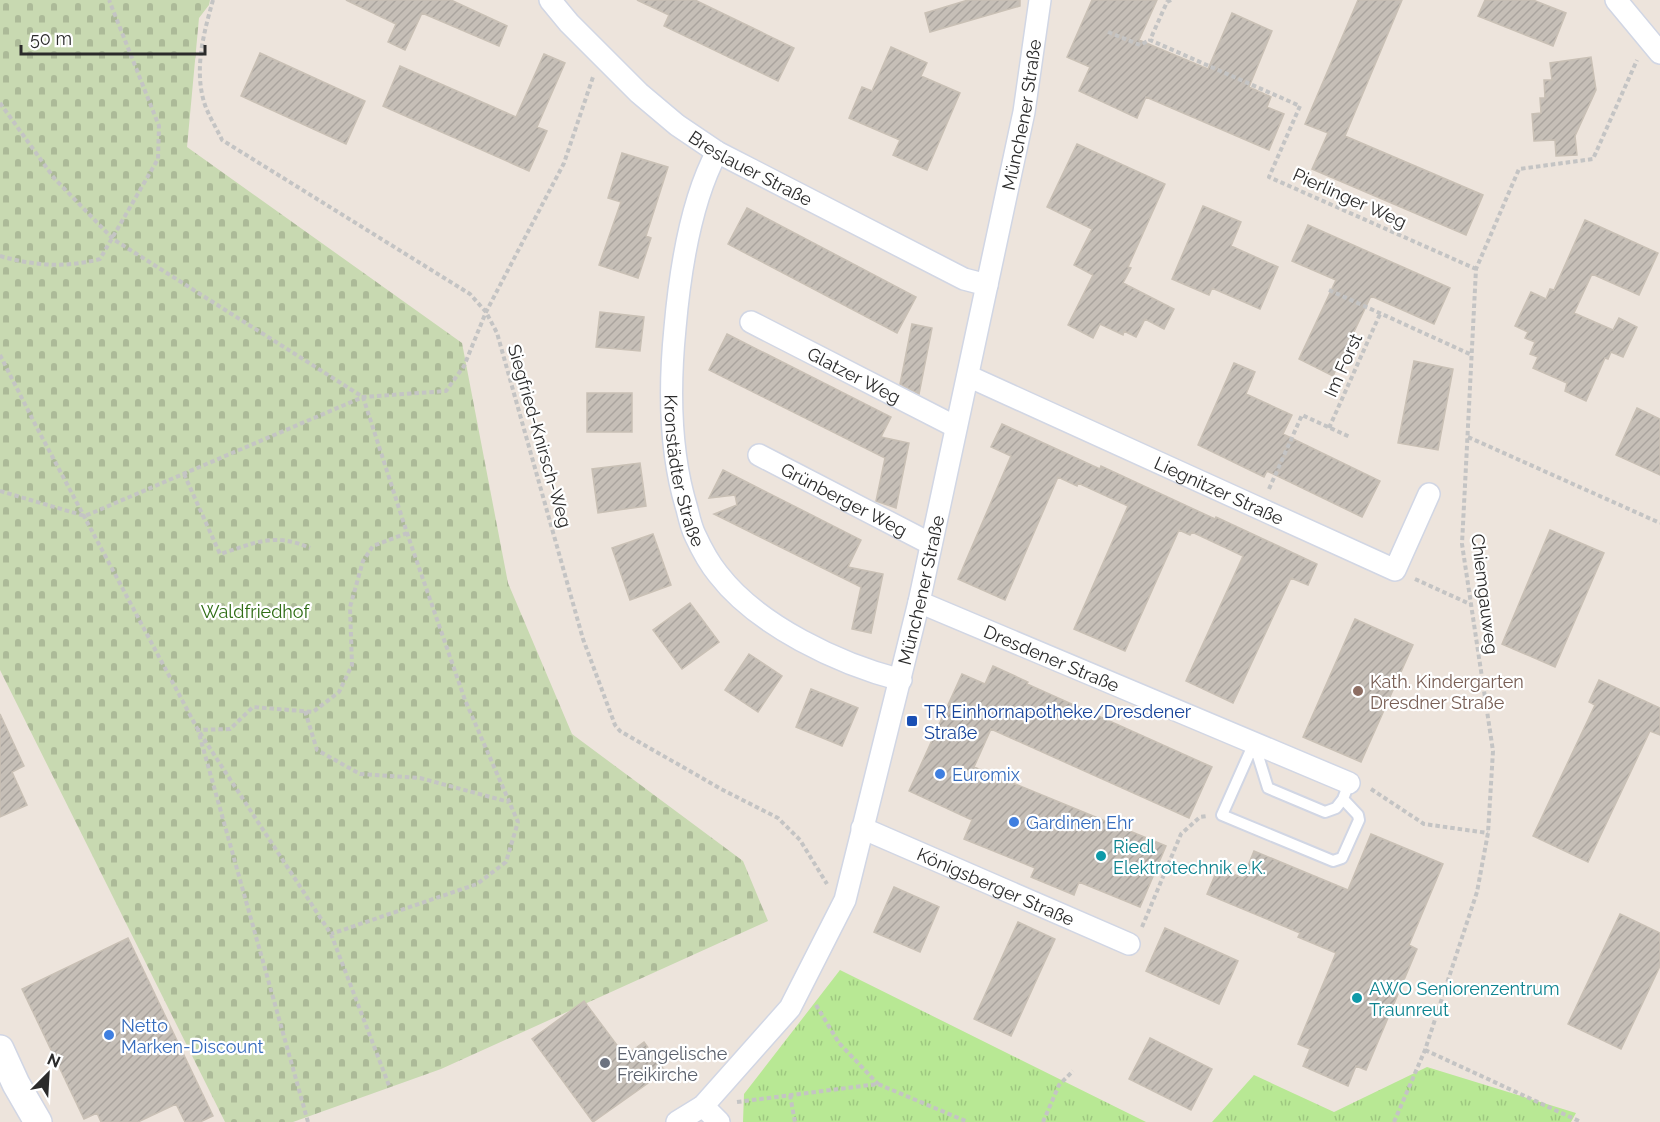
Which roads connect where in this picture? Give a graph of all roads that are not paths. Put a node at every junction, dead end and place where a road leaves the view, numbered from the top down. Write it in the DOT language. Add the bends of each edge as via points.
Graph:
graph roads {
  1 [pos="550,0"];
  2 [pos="1040,0"];
  3 [pos="1616,0"];
  4 [pos="1654,45"];
  5 [pos="717,152"];
  6 [pos="987,285"];
  7 [pos="751,322"];
  8 [pos="968,376"];
  9 [pos="956,427"];
  10 [pos="759,455"];
  11 [pos="1429,494"];
  12 [pos="931,544"];
  13 [pos="919,602"];
  14 [pos="901,680"];
  15 [pos="1254,743"];
  16 [pos="1346,791"];
  17 [pos="862,828"];
  18 [pos="1129,944"];
  19 [pos="0,1049"];
  20 [pos="703,1106"];
  21 [pos="38,1122"];
  22 [pos="677,1122"];
  23 [pos="719,1122"];
  1 -- 5 [label="street, Breslauer Straße" via="639,93"];
  2 -- 6 [label="street, Münchener Straße" via="1024,112"];
  3 -- 4 [label="street"];
  5 -- 6 [label="street, Breslauer Straße" via="964,279"];
  5 -- 14 [label="street, Kronstädter Straße" via="708,168 691,226 677,298 672,354 671,423 679,484 694,533 718,574 759,614 812,647"];
  6 -- 8 [label="street, Münchener Straße"];
  7 -- 9 [label="street, Glatzer Weg"];
  8 -- 9 [label="street, Münchener Straße"];
  8 -- 11 [label="street, Liegnitzer Straße" via="1395,570"];
  9 -- 12 [label="street, Münchener Straße"];
  10 -- 12 [label="street, Grünberger Weg"];
  12 -- 13 [label="street, Münchener Straße"];
  13 -- 14 [label="street, Münchener Straße"];
  13 -- 15 [label="street, Dresdener Straße"];
  14 -- 17 [label="street, Münchener Straße"];
  15 -- 16 [label="street, Dresdener Straße"];
  15 -- 16 [label="lane" via="1268,788 1325,812 1336,808"];
  15 -- 16 [label="lane" via="1222,815 1333,861 1342,858 1359,820"];
  17 -- 18 [label="street, Königsberger Straße"];
  17 -- 20 [label="street, Münchener Straße" via="845,900 800,992"];
  19 -- 21 [label="street"];
  20 -- 22 [label="street, Münchener Straße"];
  20 -- 23 [label="street"];
}
